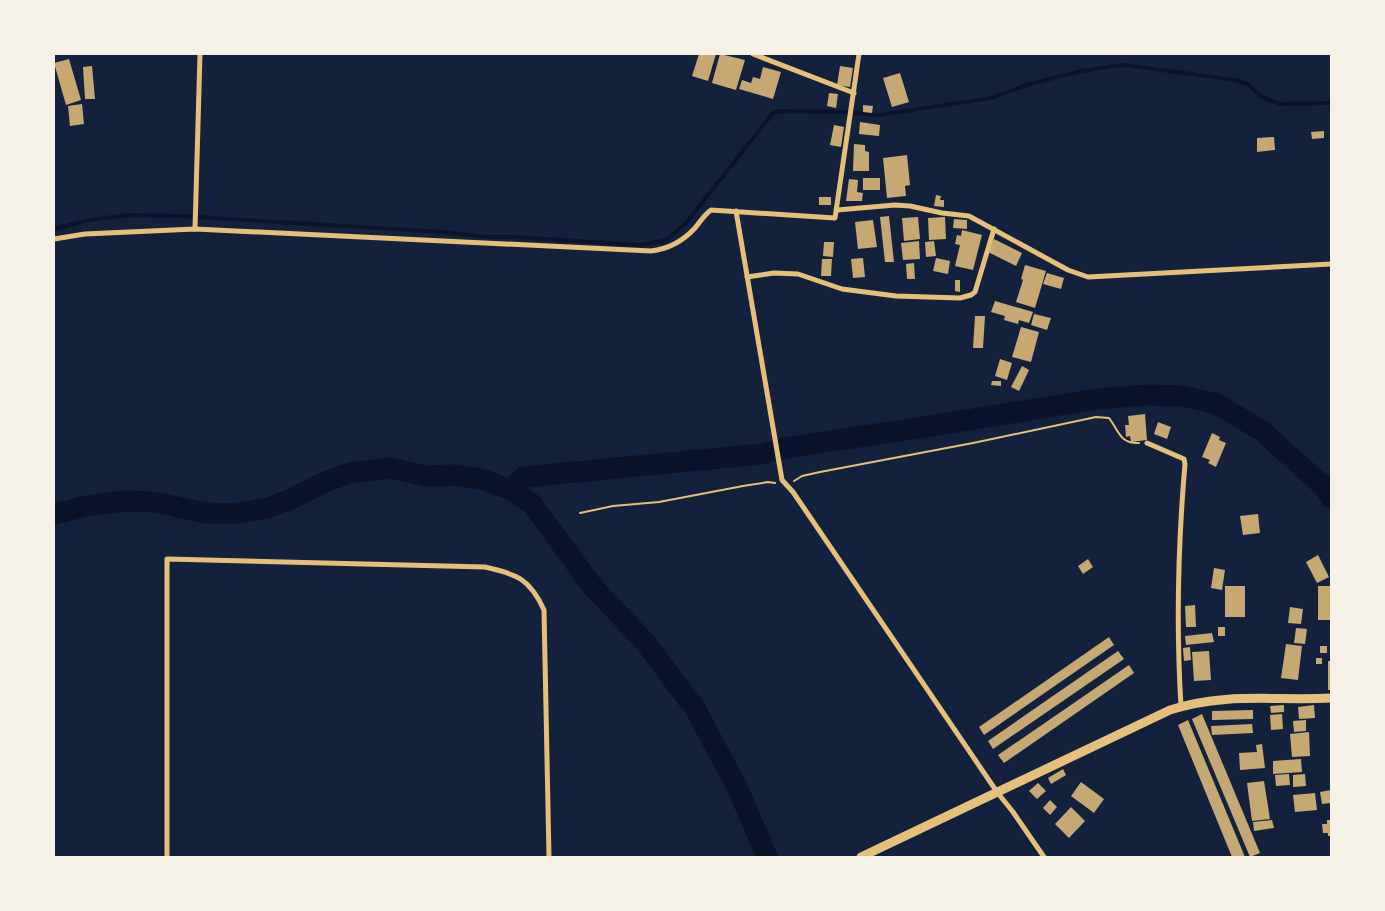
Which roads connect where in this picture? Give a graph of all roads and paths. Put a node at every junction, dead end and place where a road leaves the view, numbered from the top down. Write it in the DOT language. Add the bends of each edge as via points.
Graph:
graph roads {
  1 [pos="200,54"];
  2 [pos="753,54"];
  3 [pos="859,54"];
  4 [pos="854,93"];
  5 [pos="837,210"];
  6 [pos="736,211"];
  7 [pos="195,229"];
  8 [pos="994,229"];
  9 [pos="54,239"];
  10 [pos="1331,264"];
  11 [pos="747,277"];
  12 [pos="1146,443"];
  13 [pos="784,482"];
  14 [pos="580,513"];
  15 [pos="1331,698"];
  16 [pos="1181,706"];
  17 [pos="996,792"];
  18 [pos="167,857"];
  19 [pos="550,857"];
  20 [pos="861,857"];
  21 [pos="1044,857"];
  1 -- 7 [label="street"];
  2 -- 4 [label="street"];
  3 -- 4 [label="street"];
  4 -- 5 [label="street"];
  5 -- 6 [label="street" via="835,218"];
  5 -- 8 [label="street" via="910,206 969,216"];
  6 -- 7 [label="street" via="711,210 682,240 651,251"];
  6 -- 11 [label="street"];
  7 -- 9 [label="street" via="85,234"];
  8 -- 10 [label="street" via="1068,270 1088,277"];
  8 -- 11 [label="street" via="975,292 960,298 866,293 842,289 798,274"];
  11 -- 13 [label="street"];
  12 -- 13 [label="path" via="1123,440 1109,418 1096,417"];
  12 -- 16 [label="street" via="1184,459 1185,464 1178,574"];
  13 -- 14 [label="path"];
  13 -- 17 [label="street"];
  15 -- 16 [label="street" via="1220,699"];
  16 -- 17 [label="street"];
  17 -- 20 [label="street"];
  17 -- 21 [label="street"];
  18 -- 19 [label="street" via="167,559 485,567 508,572 531,586 544,610"];
}
